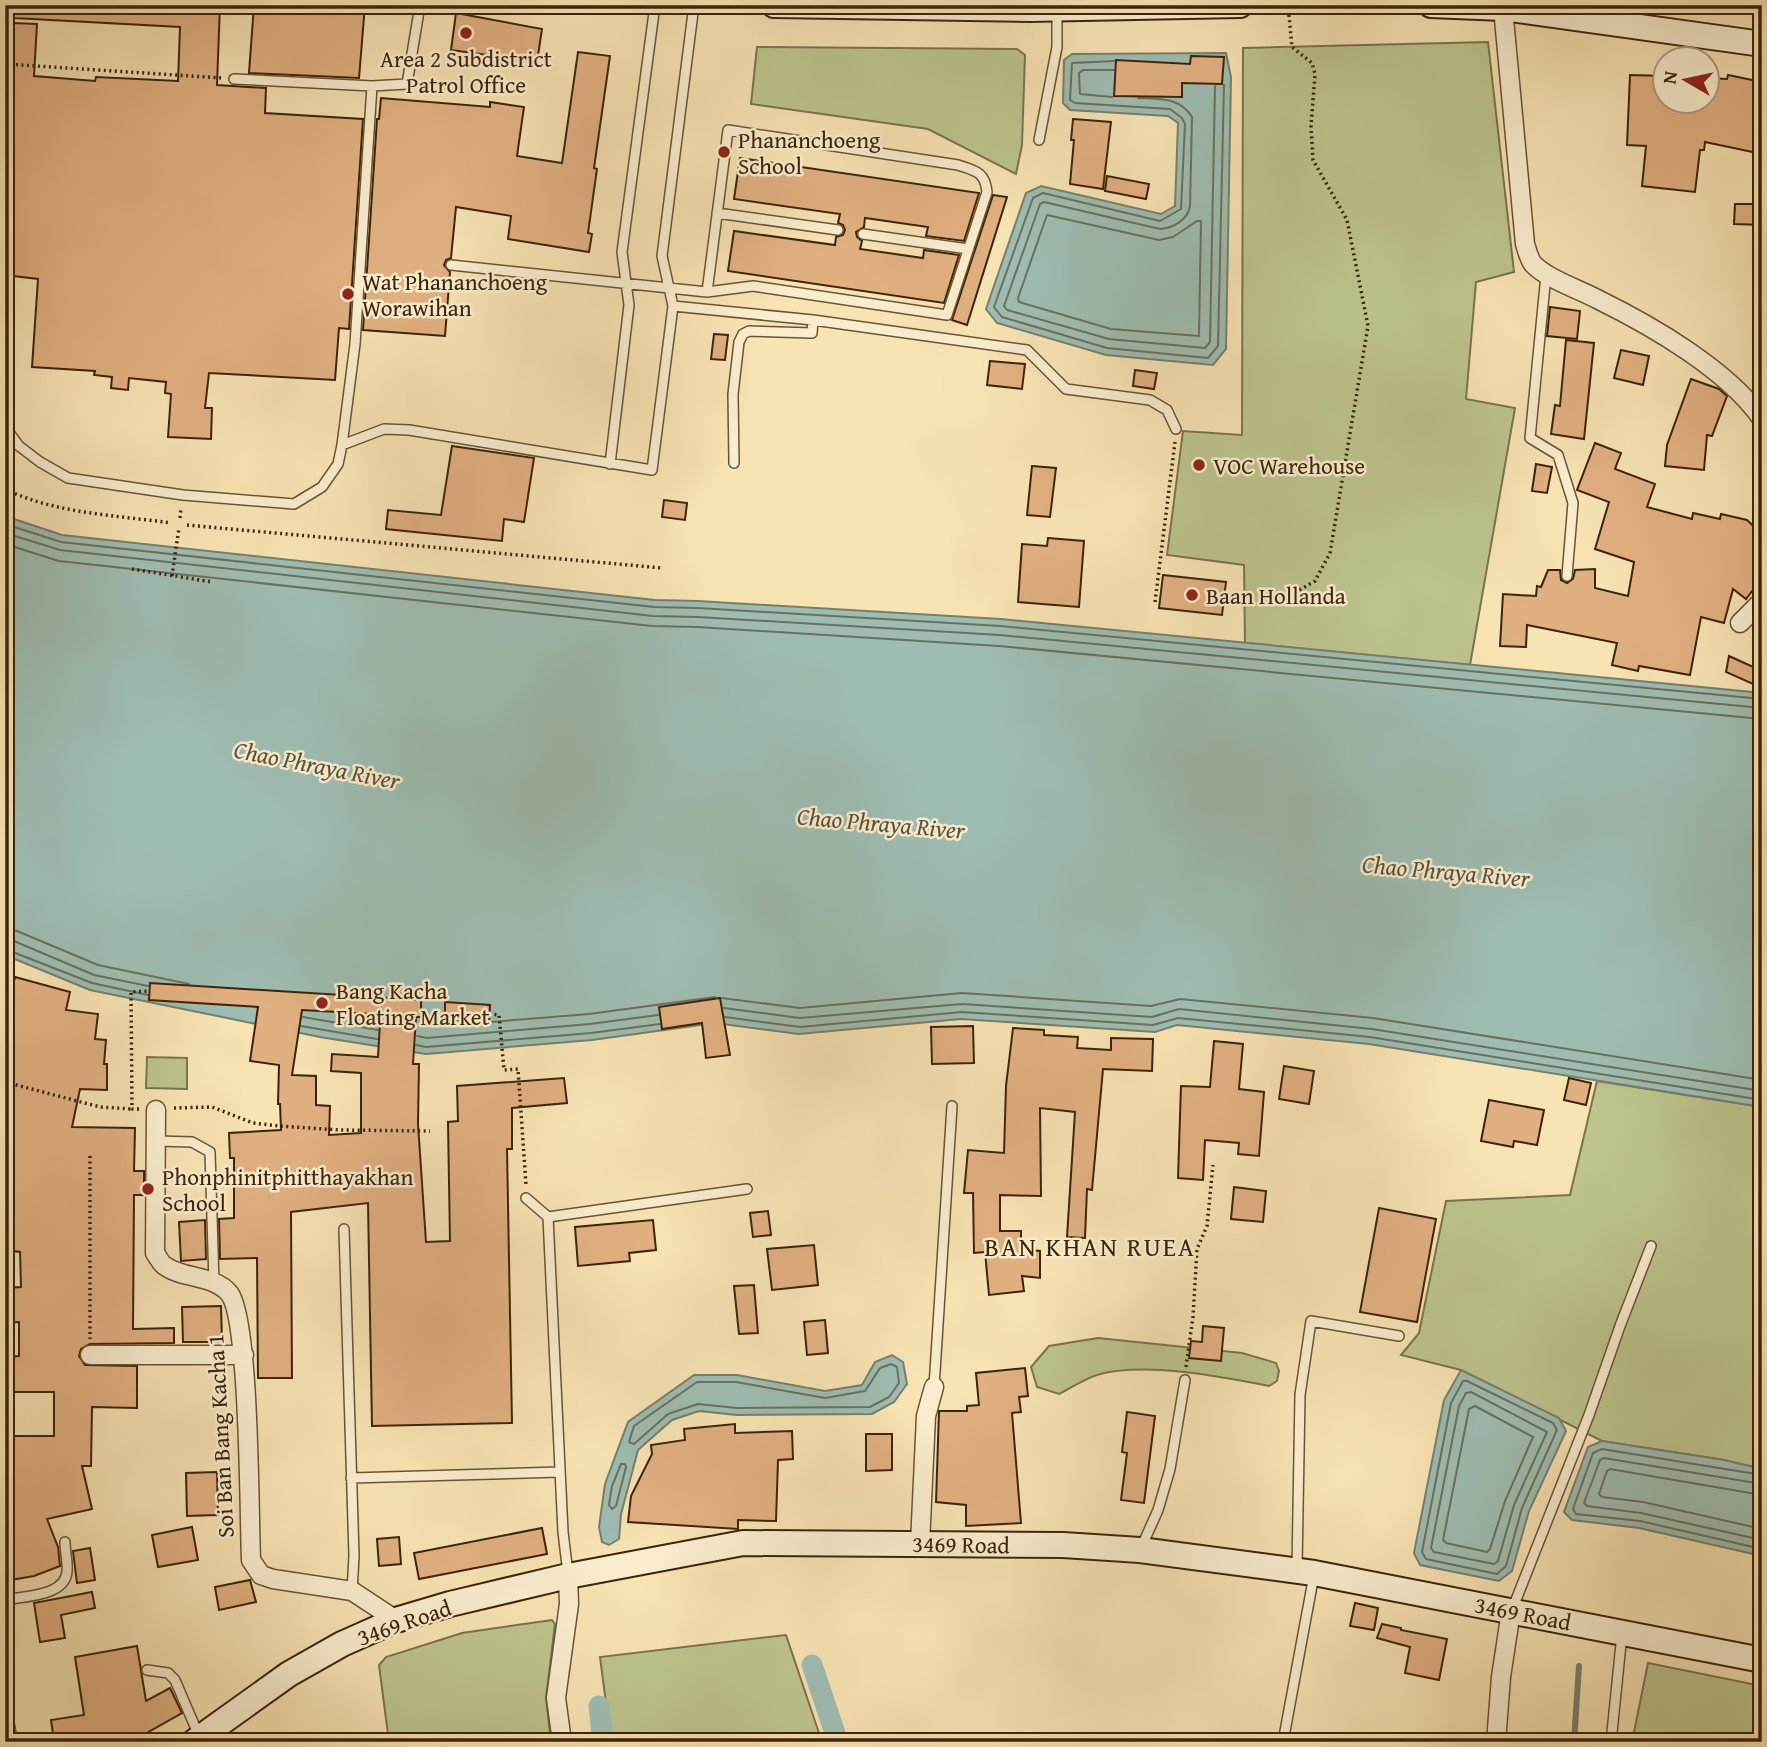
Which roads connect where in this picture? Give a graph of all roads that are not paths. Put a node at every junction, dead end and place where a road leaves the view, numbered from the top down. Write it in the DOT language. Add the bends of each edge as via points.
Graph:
graph roads {
  1 [pos="421,5"];
  2 [pos="654,5"];
  3 [pos="694,5"];
  4 [pos="774,5"];
  5 [pos="1240,5"];
  6 [pos="1431,5"];
  7 [pos="1030,7"];
  8 [pos="1503,8"];
  9 [pos="1057,9"];
  10 [pos="1762,44"];
  11 [pos="234,79"];
  12 [pos="372,86"];
  13 [pos="1038,140"];
  14 [pos="717,213"];
  15 [pos="838,230"];
  16 [pos="863,234"];
  17 [pos="968,249"];
  18 [pos="451,265"];
  19 [pos="1546,273"];
  20 [pos="626,283"];
  21 [pos="668,288"];
  22 [pos="707,292"];
  23 [pos="673,306"];
  24 [pos="813,320"];
  25 [pos="1762,419"];
  26 [pos="5,427"];
  27 [pos="1176,429"];
  28 [pos="342,445"];
  29 [pos="734,463"];
  30 [pos="610,464"];
  31 [pos="1567,576"];
  32 [pos="1762,601"];
  33 [pos="1740,622"];
  34 [pos="952,1105"];
  35 [pos="156,1110"];
  36 [pos="157,1141"];
  37 [pos="747,1189"];
  38 [pos="527,1198"];
  39 [pos="548,1217"];
  40 [pos="344,1228"];
  41 [pos="1651,1246"];
  42 [pos="214,1283"];
  43 [pos="1399,1336"];
  44 [pos="90,1355"];
  45 [pos="244,1355"];
  46 [pos="1185,1380"];
  47 [pos="934,1387"];
  48 [pos="560,1472"];
  49 [pos="352,1478"];
  50 [pos="65,1542"];
  51 [pos="919,1544"];
  52 [pos="1140,1550"];
  53 [pos="1306,1571"];
  54 [pos="568,1576"];
  55 [pos="352,1591"];
  56 [pos="5,1600"];
  57 [pos="1511,1611"];
  58 [pos="396,1620"];
  59 [pos="1622,1633"];
  60 [pos="1762,1660"];
  61 [pos="147,1670"];
  62 [pos="5,1726"];
  63 [pos="197,1740"];
  64 [pos="8,1742"];
  65 [pos="562,1742"];
  66 [pos="1283,1742"];
  67 [pos="1496,1742"];
  68 [pos="1611,1742"];
  1 -- 12 [label="lane" via="407,84"];
  2 -- 20 [label="lane" via="622,252"];
  3 -- 21 [label="lane" via="662,256"];
  4 -- 7 [label="street"];
  5 -- 9 [label="street"];
  6 -- 8 [label="street"];
  7 -- 9 [label="street"];
  8 -- 10 [label="street"];
  8 -- 19 [label="street" via="1525,244 1532,263"];
  9 -- 13 [label="lane" via="1057,47"];
  11 -- 12 [label="lane"];
  12 -- 28 [label="lane" via="364,256"];
  14 -- 15 [label="lane"];
  14 -- 17 [label="lane" via="727,130 977,171 986,181 986,192"];
  14 -- 22 [label="lane"];
  16 -- 17 [label="lane"];
  17 -- 22 [label="lane" via="947,315 753,286"];
  18 -- 20 [label="lane"];
  19 -- 25 [label="street" via="1686,351"];
  19 -- 31 [label="lane" via="1530,438 1558,455 1573,503"];
  20 -- 21 [label="lane"];
  20 -- 30 [label="lane" via="629,305"];
  21 -- 22 [label="lane"];
  21 -- 23 [label="lane"];
  23 -- 24 [label="lane"];
  23 -- 30 [label="lane" via="652,470"];
  24 -- 27 [label="lane" via="1027,351 1066,389 1150,400 1167,410"];
  24 -- 29 [label="lane" via="812,333 743,334 733,394"];
  26 -- 28 [label="lane" via="19,446 68,478 183,495 293,504 322,487 338,464"];
  28 -- 30 [label="lane" via="384,429 409,430"];
  32 -- 33 [label="street"];
  34 -- 47 [label="lane"];
  35 -- 36 [label="street, Soi Ban Bang Kacha 1"];
  36 -- 42 [label="street, Soi Ban Bang Kacha 1" via="155,1254 165,1266"];
  36 -- 42 [label="lane" via="192,1143 210,1152"];
  37 -- 39 [label="lane"];
  38 -- 39 [label="lane"];
  39 -- 48 [label="lane"];
  40 -- 49 [label="lane"];
  41 -- 57 [label="lane" via="1590,1415"];
  42 -- 45 [label="street, Soi Ban Bang Kacha 1" via="235,1302"];
  43 -- 53 [label="lane" via="1311,1321 1300,1395"];
  44 -- 45 [label="street"];
  45 -- 55 [label="street, Soi Ban Bang Kacha 1" via="251,1560 261,1575 272,1579"];
  46 -- 52 [label="lane" via="1170,1469"];
  47 -- 51 [label="street" via="926,1416"];
  48 -- 49 [label="lane"];
  48 -- 54 [label="lane"];
  49 -- 55 [label="lane"];
  50 -- 56 [label="lane" via="68,1573 64,1583 57,1589"];
  51 -- 52 [label="street, 3469 Road"];
  51 -- 54 [label="street, 3469 Road" via="743,1543"];
  52 -- 53 [label="street, 3469 Road"];
  53 -- 57 [label="street, 3469 Road"];
  53 -- 66 [label="lane"];
  54 -- 58 [label="street, 3469 Road"];
  54 -- 65 [label="street" via="569,1604 556,1698"];
  55 -- 58 [label="street, Soi Ban Bang Kacha 1"];
  57 -- 59 [label="street, 3469 Road"];
  57 -- 67 [label="street"];
  58 -- 63 [label="street, 3469 Road" via="289,1674"];
  59 -- 60 [label="street, 3469 Road"];
  59 -- 68 [label="lane"];
  61 -- 63 [label="lane" via="168,1673 175,1680"];
  62 -- 64 [label="street"];
}
